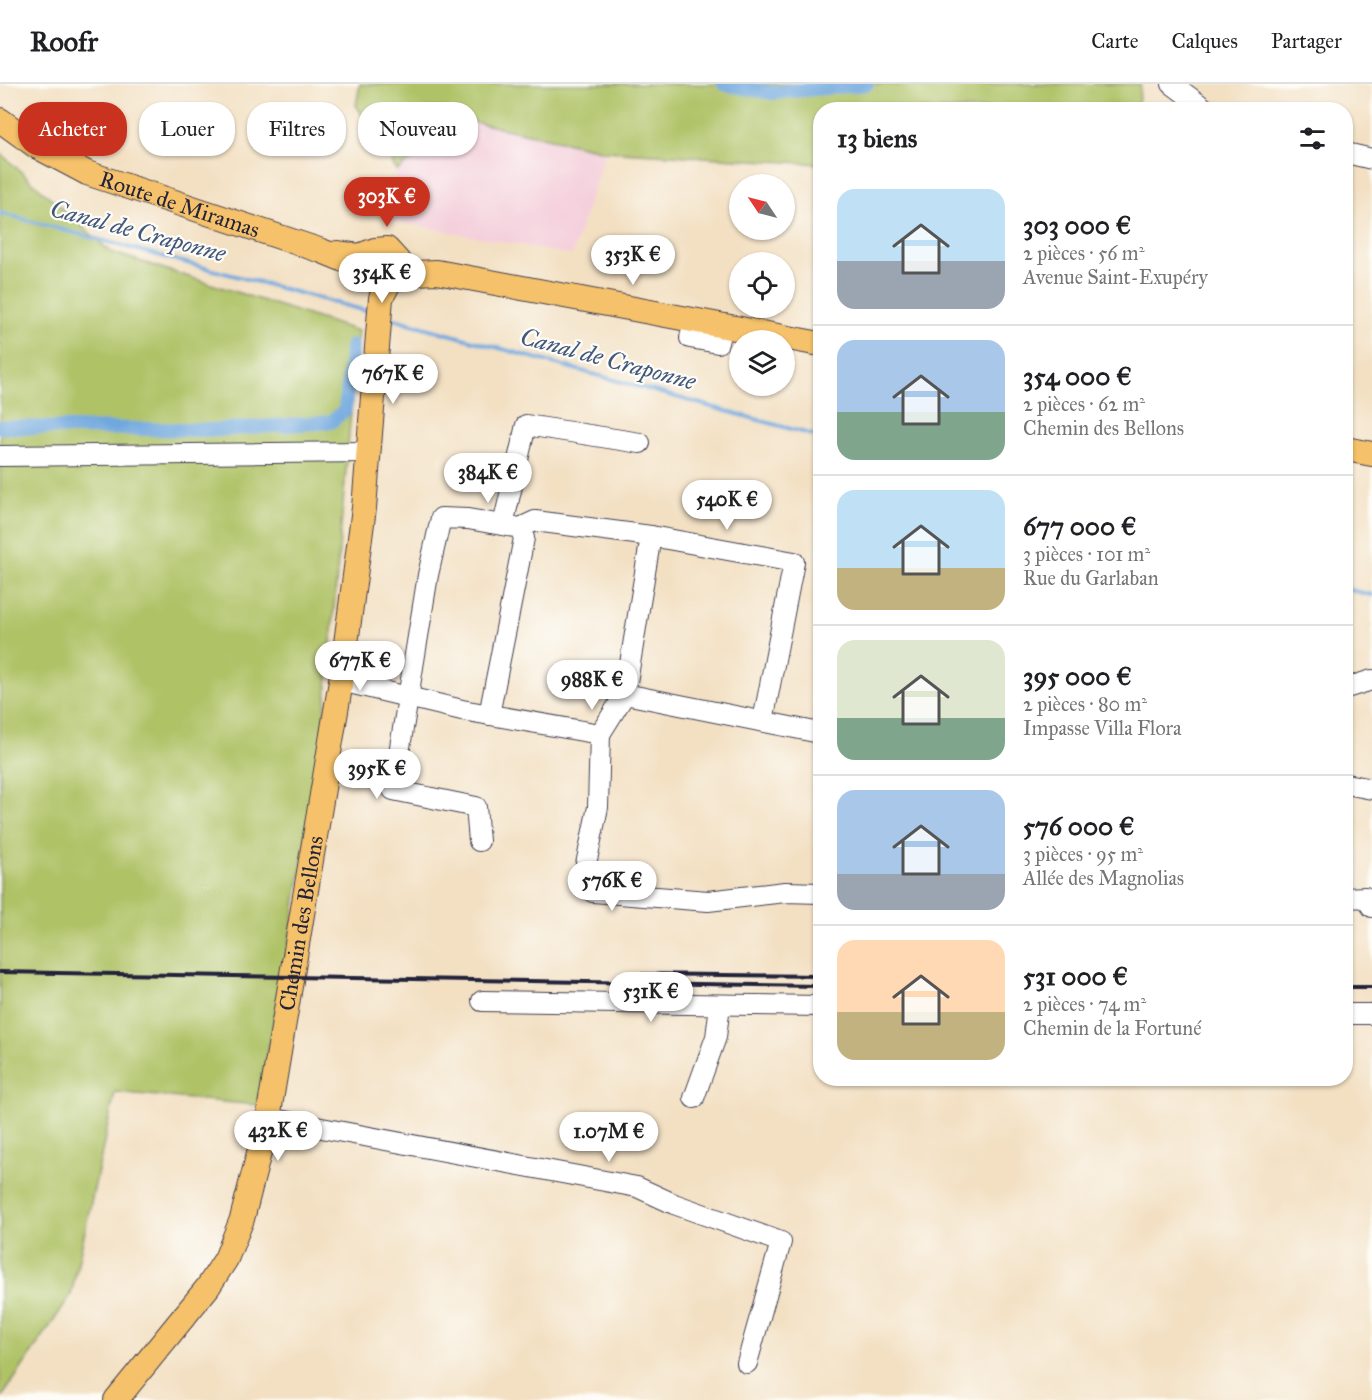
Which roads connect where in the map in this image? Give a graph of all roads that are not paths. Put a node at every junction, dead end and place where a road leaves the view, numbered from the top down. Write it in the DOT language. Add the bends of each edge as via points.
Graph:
graph roads {
  1 [pos="1172,84"];
  2 [pos="1196,102"];
  3 [pos="0,120"];
  4 [pos="1353,155"];
  5 [pos="1372,159"];
  6 [pos="382,274"];
  7 [pos="813,343"];
  8 [pos="640,443"];
  9 [pos="1353,450"];
  10 [pos="369,452"];
  11 [pos="1372,454"];
  12 [pos="0,456"];
  13 [pos="512,527"];
  14 [pos="651,536"];
  15 [pos="1372,680"];
  16 [pos="341,681"];
  17 [pos="1353,686"];
  18 [pos="625,694"];
  19 [pos="408,699"];
  20 [pos="489,715"];
  21 [pos="763,721"];
  22 [pos="813,732"];
  23 [pos="600,734"];
  24 [pos="1353,785"];
  25 [pos="1372,789"];
  26 [pos="479,841"];
  27 [pos="813,893"];
  28 [pos="1353,898"];
  29 [pos="1372,907"];
  30 [pos="482,1001"];
  31 [pos="720,1005"];
  32 [pos="813,1006"];
  33 [pos="1353,1014"];
  34 [pos="1372,1014"];
  35 [pos="694,1098"];
  36 [pos="268,1118"];
  37 [pos="747,1363"];
  38 [pos="116,1400"];
  1 -- 2 [label="street"];
  3 -- 6 [label="main road, Route de Miramas" via="44,152 87,173"];
  4 -- 5 [label="street"];
  6 -- 7 [label="main road" via="438,272"];
  6 -- 10 [label="main road, Chemin des Bellons"];
  8 -- 13 [label="street" via="526,425"];
  9 -- 11 [label="main road"];
  10 -- 12 [label="street"];
  10 -- 16 [label="main road, Chemin des Bellons"];
  13 -- 14 [label="street" via="535,521"];
  13 -- 19 [label="street" via="441,518"];
  13 -- 20 [label="street" via="524,538"];
  14 -- 18 [label="street"];
  14 -- 21 [label="street" via="794,562"];
  15 -- 17 [label="street"];
  16 -- 19 [label="street"];
  16 -- 36 [label="main road, Chemin des Bellons"];
  18 -- 21 [label="street"];
  18 -- 23 [label="street"];
  19 -- 20 [label="street"];
  19 -- 26 [label="street" via="393,790 476,807"];
  20 -- 23 [label="street"];
  21 -- 22 [label="street"];
  23 -- 27 [label="street" via="598,807 585,874 593,892 708,901"];
  24 -- 25 [label="street"];
  28 -- 29 [label="street" via="1365,897"];
  30 -- 31 [label="street"];
  31 -- 32 [label="street"];
  31 -- 35 [label="street" via="716,1037"];
  33 -- 34 [label="street"];
  36 -- 37 [label="street" via="637,1187 781,1242"];
  36 -- 38 [label="main road, Chemin des Bellons" via="242,1219 226,1258 208,1287"];
}
